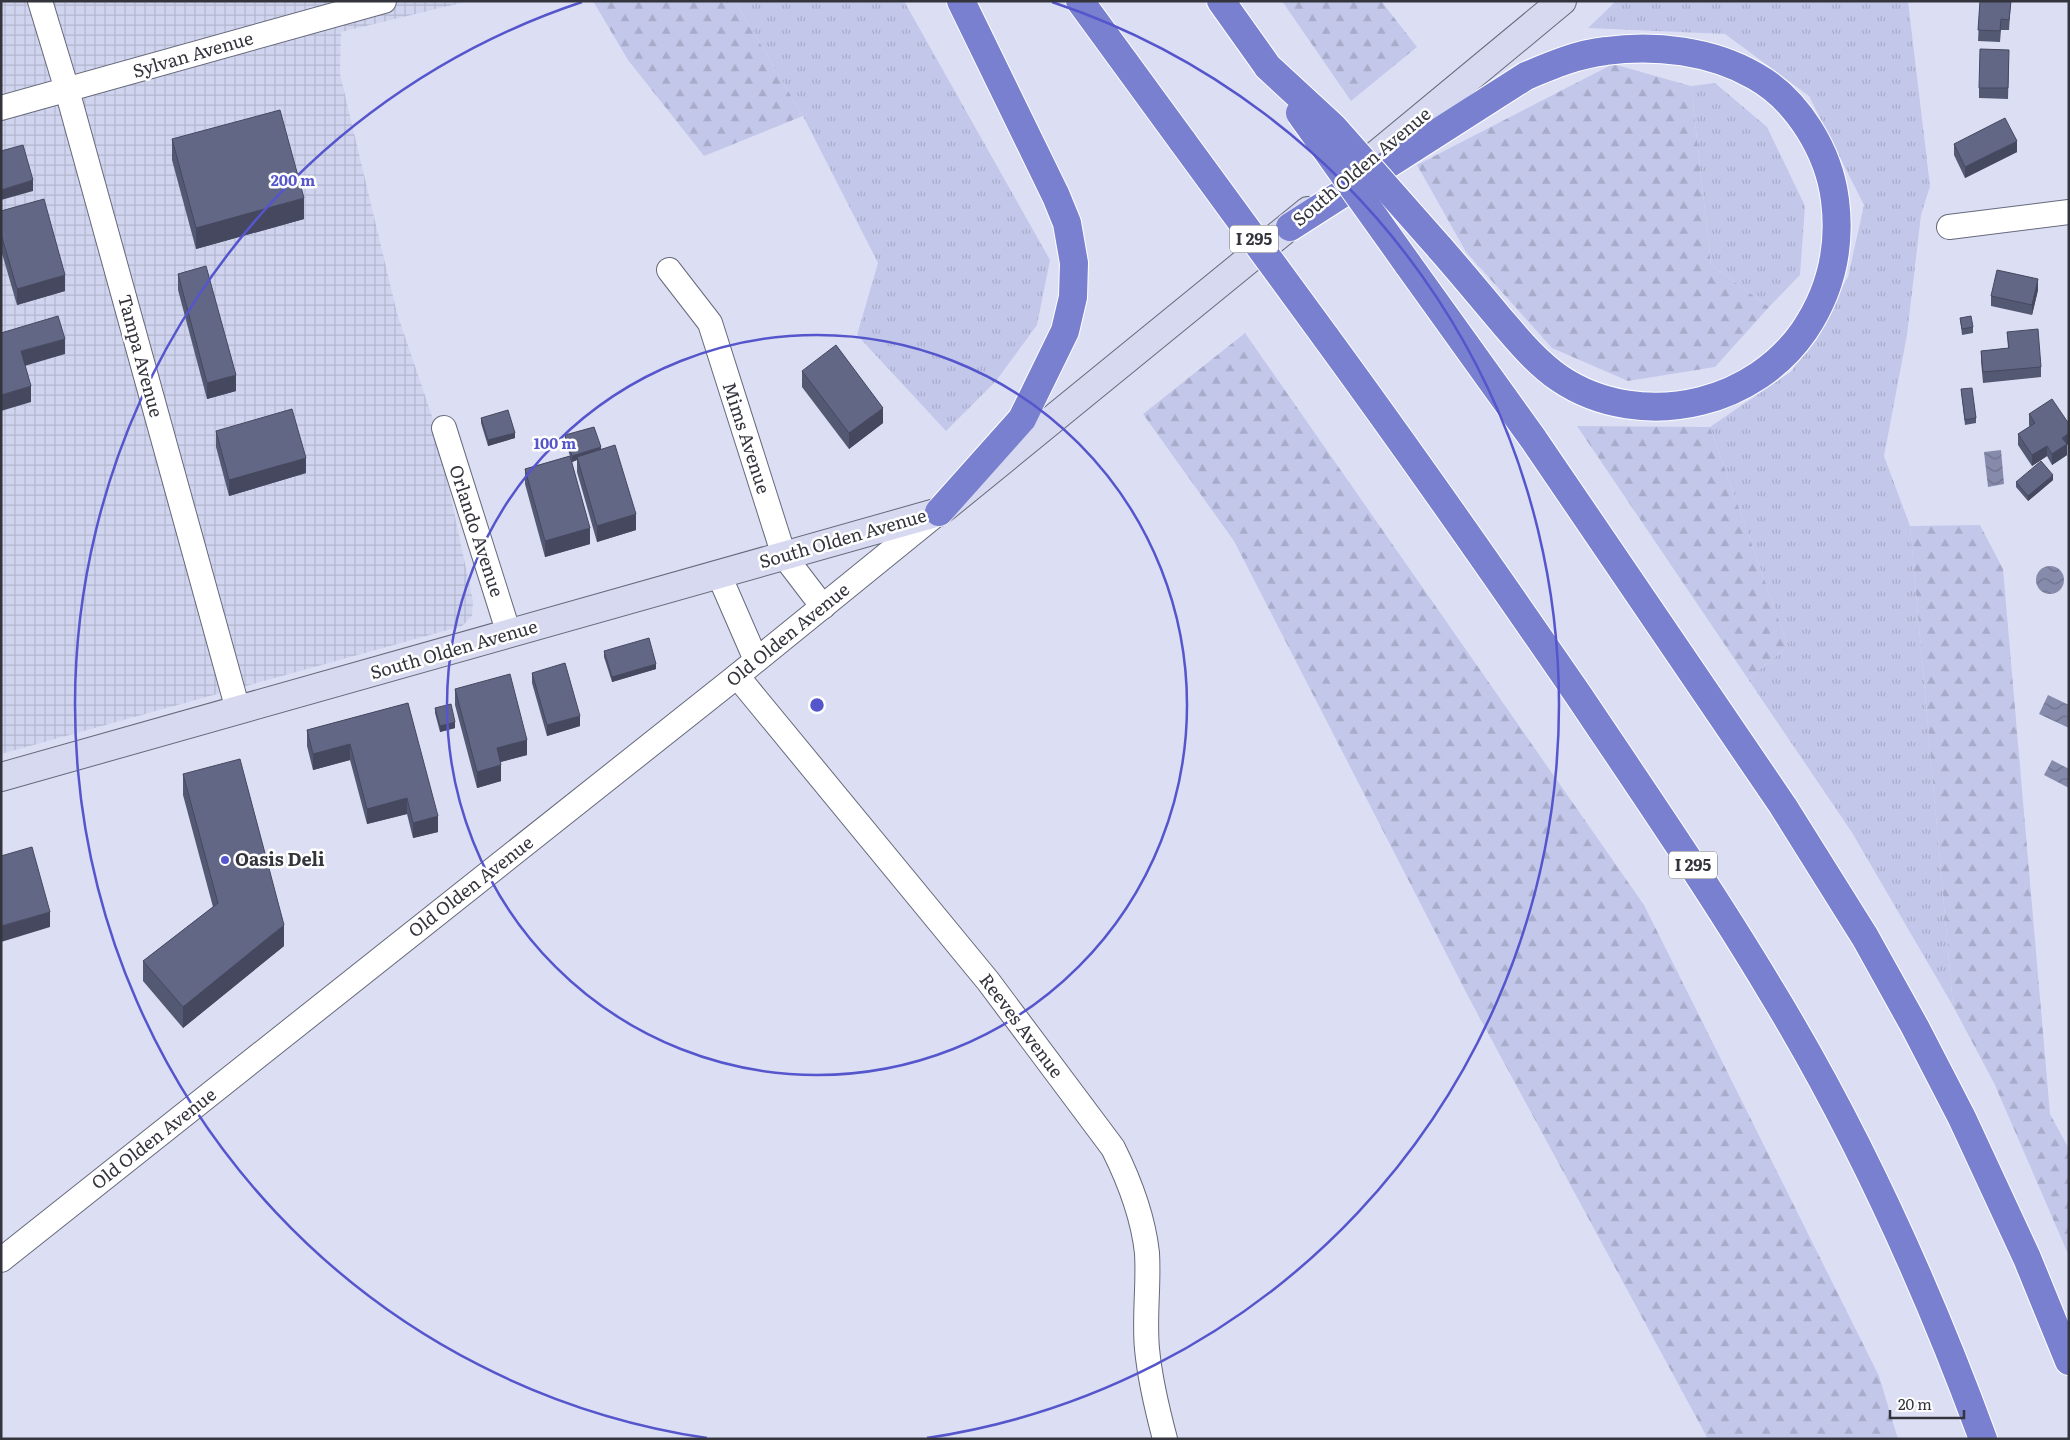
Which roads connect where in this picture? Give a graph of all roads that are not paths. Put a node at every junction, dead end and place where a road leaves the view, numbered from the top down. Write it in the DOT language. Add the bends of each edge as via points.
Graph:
graph roads {
  1 [pos="40,1"];
  2 [pos="384,1"];
  3 [pos="962,1"];
  4 [pos="1080,1"];
  5 [pos="1221,1"];
  6 [pos="1562,1"];
  7 [pos="350,6"];
  8 [pos="1268,67"];
  9 [pos="67,90"];
  10 [pos="1,108"];
  11 [pos="2069,212"];
  12 [pos="1290,227"];
  13 [pos="1949,227"];
  14 [pos="668,270"];
  15 [pos="444,428"];
  16 [pos="939,512"];
  17 [pos="784,556"];
  18 [pos="719,575"];
  19 [pos="822,607"];
  20 [pos="509,634"];
  21 [pos="756,660"];
  22 [pos="737,676"];
  23 [pos="238,710"];
  24 [pos="1,777"];
  25 [pos="1,1260"];
  26 [pos="2069,1361"];
  27 [pos="1165,1439"];
  28 [pos="1983,1439"];
  1 -- 9 [label="street, Tampa Avenue"];
  2 -- 7 [label="street, Sylvan Avenue"];
  3 -- 16 [label="highway" via="1067,223 1074,262 1073,297 1065,331 1022,418"];
  4 -- 28 [label="highway, I 295, bridge" via="1446,502 1694,865 1772,991 1866,1165 1904,1246"];
  5 -- 8 [label="highway"];
  6 -- 12 [label="main road, South Olden Avenue"];
  7 -- 9 [label="street, Sylvan Avenue"];
  8 -- 12 [label="highway, bridge" via="1333,127 1439,247 1532,356 1559,378 1586,393 1619,403 1650,407 1682,406 1716,398 1747,384 1773,365 1796,343 1816,314 1828,286 1836,252 1838,222 1834,188 1823,155 1806,125 1782,97 1755,76 1718,60 1644,48 1605,51 1562,61 1526,76"];
  8 -- 26 [label="highway, bridge" via="1534,440 1784,806 1865,937 1962,1118"];
  9 -- 10 [label="street, Sylvan Avenue"];
  9 -- 23 [label="street, Tampa Avenue"];
  11 -- 13 [label="street"];
  12 -- 16 [label="main road, South Olden Avenue"];
  14 -- 17 [label="street, Mims Avenue" via="710,323"];
  15 -- 20 [label="street, Orlando Avenue"];
  16 -- 17 [label="main road, South Olden Avenue"];
  16 -- 19 [label="street, Old Olden Avenue"];
  17 -- 18 [label="main road, South Olden Avenue"];
  17 -- 19 [label="street, Mims Avenue"];
  18 -- 20 [label="main road, South Olden Avenue"];
  18 -- 21 [label="street"];
  19 -- 21 [label="street, Old Olden Avenue"];
  20 -- 23 [label="main road, South Olden Avenue"];
  21 -- 22 [label="street, Old Olden Avenue"];
  22 -- 25 [label="street, Old Olden Avenue"];
  22 -- 27 [label="street, Reeves Avenue" via="988,981 1112,1148 1124,1169 1139,1212 1146,1253 1146,1347 1153,1396"];
  23 -- 24 [label="main road, South Olden Avenue"];
}
